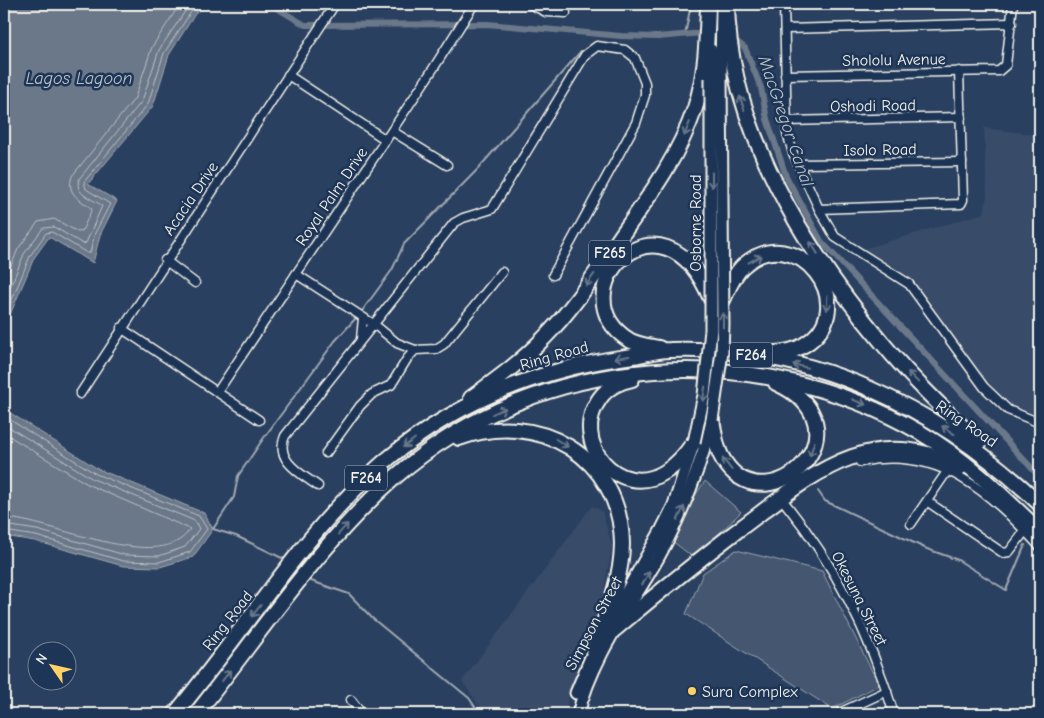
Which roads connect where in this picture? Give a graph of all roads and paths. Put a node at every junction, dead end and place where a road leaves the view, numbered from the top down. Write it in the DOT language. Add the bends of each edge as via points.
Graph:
graph roads {
  1 [pos="335,4"];
  2 [pos="474,4"];
  3 [pos="530,4"];
  4 [pos="712,4"];
  5 [pos="784,4"];
  6 [pos="1013,4"];
  7 [pos="718,11"];
  8 [pos="566,14"];
  9 [pos="1012,23"];
  10 [pos="785,29"];
  11 [pos="717,48"];
  12 [pos="959,71"];
  13 [pos="288,75"];
  14 [pos="785,75"];
  15 [pos="961,117"];
  16 [pos="786,121"];
  17 [pos="392,131"];
  18 [pos="386,140"];
  19 [pos="962,162"];
  20 [pos="799,164"];
  21 [pos="447,165"];
  22 [pos="819,209"];
  23 [pos="165,260"];
  24 [pos="502,272"];
  25 [pos="296,274"];
  26 [pos="553,275"];
  27 [pos="195,283"];
  28 [pos="717,299"];
  29 [pos="363,318"];
  30 [pos="375,325"];
  31 [pos="121,328"];
  32 [pos="361,339"];
  33 [pos="397,343"];
  34 [pos="415,350"];
  35 [pos="667,350"];
  36 [pos="758,355"];
  37 [pos="407,359"];
  38 [pos="657,371"];
  39 [pos="762,377"];
  40 [pos="218,391"];
  41 [pos="80,394"];
  42 [pos="449,415"];
  43 [pos="259,420"];
  44 [pos="712,420"];
  45 [pos="1040,423"];
  46 [pos="694,442"];
  47 [pos="432,448"];
  48 [pos="326,453"];
  49 [pos="948,470"];
  50 [pos="1008,474"];
  51 [pos="989,484"];
  52 [pos="318,486"];
  53 [pos="928,502"];
  54 [pos="785,503"];
  55 [pos="1040,504"];
  56 [pos="911,524"];
  57 [pos="1025,531"];
  58 [pos="1040,532"];
  59 [pos="1040,546"];
  60 [pos="654,554"];
  61 [pos="613,633"];
  62 [pos="595,647"];
  63 [pos="887,691"];
  64 [pos="350,700"];
  65 [pos="175,714"];
  66 [pos="196,714"];
  67 [pos="362,714"];
  68 [pos="571,714"];
  69 [pos="578,714"];
  70 [pos="837,714"];
  71 [pos="894,714"];
  1 -- 13 [label="street, Acacia Drive"];
  2 -- 17 [label="street, Royal Palm Drive"];
  3 -- 8 [label="street" via="546,12"];
  4 -- 7 [label="main road"];
  5 -- 10 [label="street"];
  6 -- 9 [label="street"];
  7 -- 11 [label="highway"];
  7 -- 11 [label="highway, F265"];
  9 -- 10 [label="street"];
  9 -- 12 [label="street, Shololu Avenue" via="1004,68"];
  10 -- 14 [label="street"];
  11 -- 28 [label="main road, Osborne Road / F265, bridge"];
  11 -- 42 [label="highway, F265, one-way" via="701,84 687,132 652,193 571,307 513,367"];
  50 -- 11 [label="highway, one-way" via="894,357 830,273 782,194"];
  12 -- 14 [label="street, Shololu Avenue"];
  12 -- 15 [label="street"];
  13 -- 18 [label="street"];
  13 -- 23 [label="street, Acacia Drive"];
  14 -- 16 [label="street"];
  15 -- 16 [label="street, Oshodi Road"];
  15 -- 19 [label="street"];
  16 -- 20 [label="street" via="789,142"];
  17 -- 18 [label="street, Royal Palm Drive"];
  17 -- 21 [label="street"];
  18 -- 25 [label="street, Royal Palm Drive"];
  19 -- 20 [label="street, Isolo Road"];
  19 -- 22 [label="street" via="961,204"];
  20 -- 22 [label="street"];
  22 -- 45 [label="street" via="829,229 842,244 899,276 917,292 973,374 1008,410"];
  23 -- 27 [label="street"];
  23 -- 31 [label="street, Acacia Drive"];
  24 -- 34 [label="street" via="444,344 436,349"];
  25 -- 29 [label="street"];
  25 -- 40 [label="street, Royal Palm Drive"];
  26 -- 30 [label="street" via="642,109 645,83 635,58 625,50 597,46 585,55 492,209 454,223"];
  28 -- 35 [label="highway" via="691,262 673,250 660,246 641,248 620,260 607,278 603,291 608,315 620,333 638,344"];
  28 -- 36 [label="highway, one-way" via="742,267 753,259 774,252 794,255 816,270 827,292 828,306 820,330 803,346 786,352"];
  44 -- 28 [label="main road, Osborne Road / F265, one-way, bridge" via="722,352"];
  28 -- 46 [label="main road, Osborne Road, one-way, bridge" via="707,377"];
  29 -- 30 [label="street"];
  29 -- 32 [label="street"];
  30 -- 32 [label="street"];
  30 -- 33 [label="street"];
  31 -- 40 [label="street"];
  31 -- 41 [label="street, Acacia Drive"];
  32 -- 52 [label="street" via="282,444 288,462"];
  33 -- 34 [label="street"];
  33 -- 37 [label="street"];
  34 -- 37 [label="street"];
  35 -- 36 [label="highway, Ring Road / F264"];
  35 -- 42 [label="highway, Ring Road / F264, one-way" via="543,375"];
  50 -- 36 [label="highway, Ring Road / F264, one-way" via="953,433 882,393 819,370"];
  37 -- 48 [label="street" via="391,385 372,394 360,406"];
  38 -- 39 [label="highway, Ring Road / F264" via="697,368"];
  38 -- 46 [label="highway" via="613,386 603,394 590,416 590,436 597,455 618,474 634,479 664,473 682,459"];
  47 -- 38 [label="highway, Ring Road / F264, one-way" via="472,423 532,396 602,377"];
  39 -- 44 [label="highway, F265, one-way" via="800,396 812,412 816,434 813,449 802,466 787,478 768,483 746,479 728,467 716,443"];
  39 -- 51 [label="highway, Ring Road / F264, one-way" via="823,389 880,411 946,449"];
  40 -- 43 [label="street"];
  42 -- 65 [label="highway, Ring Road / F264, one-way" via="364,481 298,557"];
  60 -- 44 [label="main road, Osborne Road, one-way" via="684,506"];
  46 -- 60 [label="main road, Osborne Road"];
  47 -- 62 [label="highway, one-way" via="490,429 524,429 555,438 582,455 597,472 615,506 622,543 619,569"];
  66 -- 47 [label="highway, Ring Road / F264, one-way" via="312,566 363,507"];
  49 -- 53 [label="street"];
  49 -- 54 [label="street" via="906,458 871,459 839,468"];
  49 -- 57 [label="street" via="986,494"];
  50 -- 55 [label="highway, Ring Road / F264"];
  51 -- 58 [label="highway, Ring Road / F264"];
  51 -- 61 [label="highway" via="946,460 915,452 877,451 840,461 806,480 657,591"];
  53 -- 56 [label="street"];
  53 -- 57 [label="street" via="1003,553 1009,552"];
  54 -- 61 [label="street" via="653,602 623,631"];
  54 -- 63 [label="street, Okesuna Street" via="825,557 852,608"];
  57 -- 59 [label="street"];
  61 -- 60 [label="main road, one-way"];
  60 -- 62 [label="main road, Simpson Street"];
  61 -- 69 [label="main road" via="595,666"];
  62 -- 68 [label="main road, Simpson Street"];
  63 -- 70 [label="street"];
  63 -- 71 [label="street, Okesuna Street"];
  64 -- 67 [label="street"];
}
